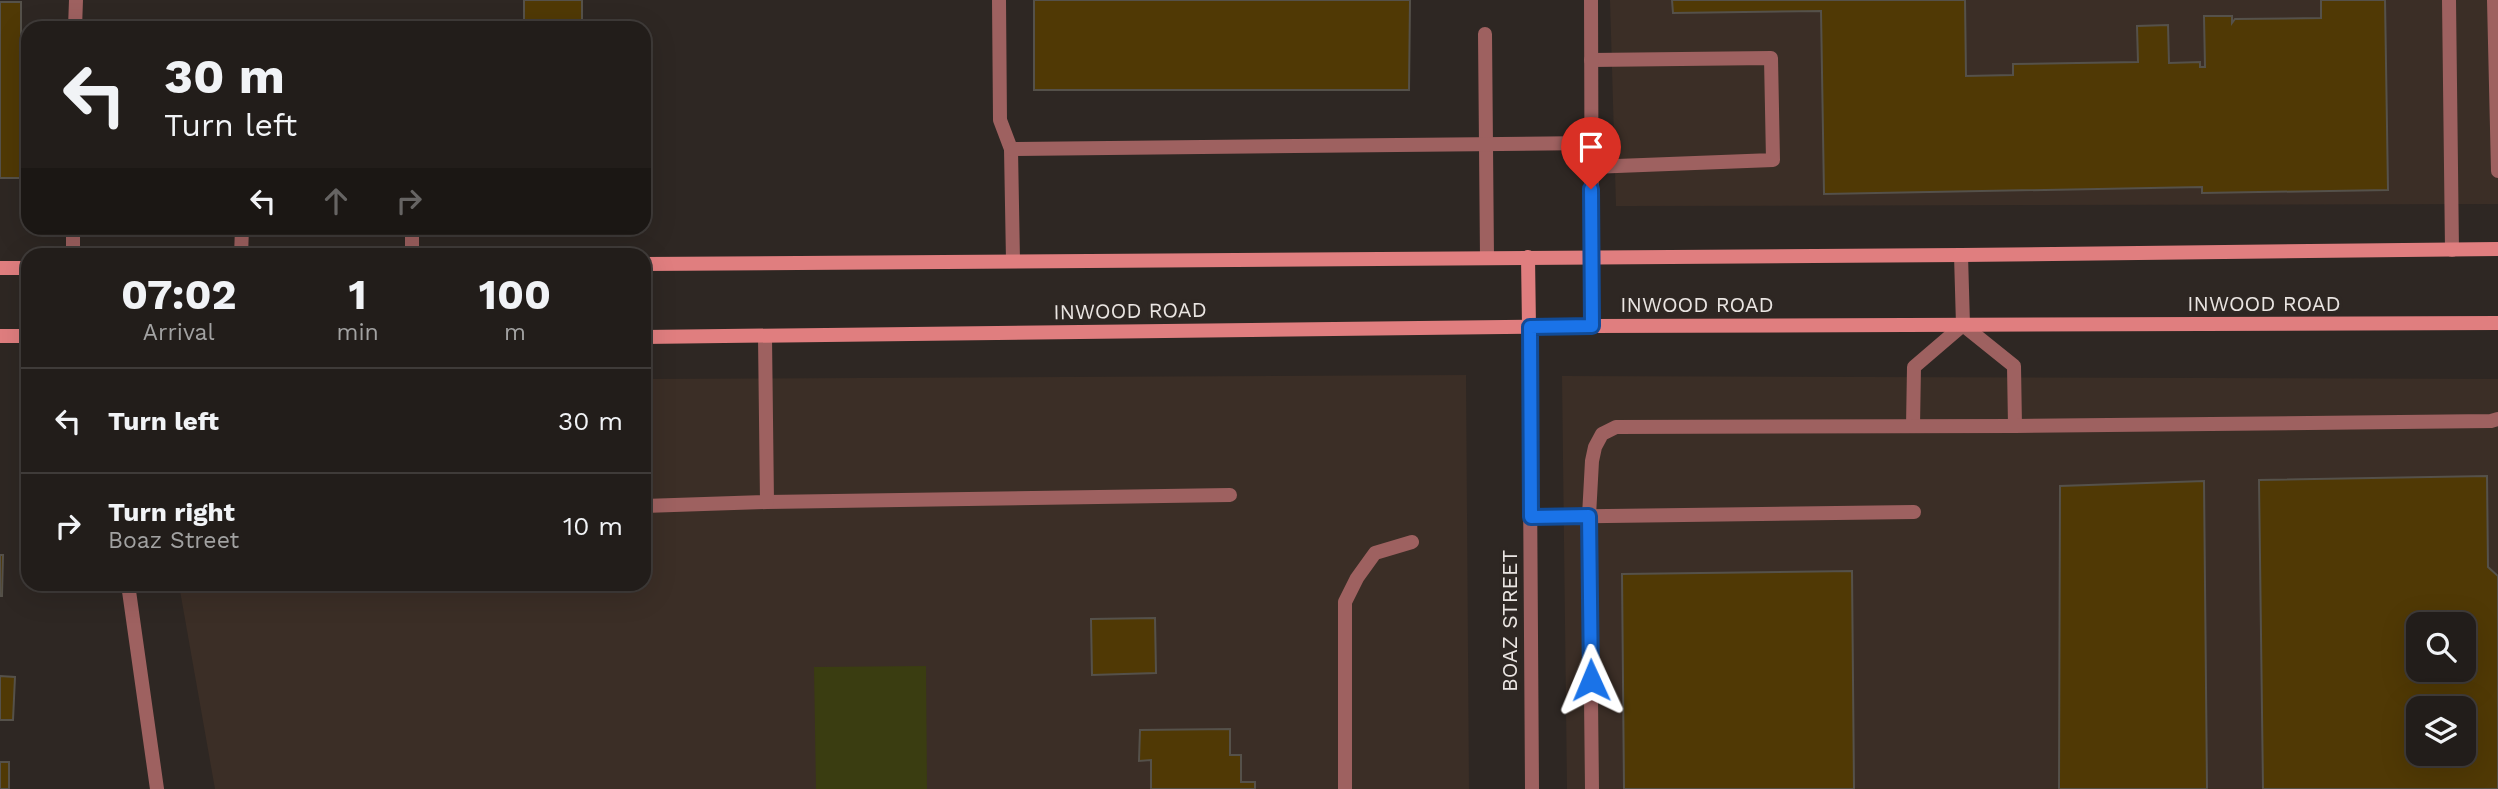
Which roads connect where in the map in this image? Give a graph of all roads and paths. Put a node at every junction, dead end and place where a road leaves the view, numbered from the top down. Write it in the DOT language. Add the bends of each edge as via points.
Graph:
graph roads {
  1 [pos="76,0"];
  2 [pos="999,0"];
  3 [pos="1591,0"];
  4 [pos="2449,0"];
  5 [pos="2494,0"];
  6 [pos="75,21"];
  7 [pos="1486,34"];
  8 [pos="1591,60"];
  9 [pos="1591,143"];
  10 [pos="1487,146"];
  11 [pos="1012,149"];
  12 [pos="1591,167"];
  13 [pos="2498,171"];
  14 [pos="2498,249"];
  15 [pos="2452,250"];
  16 [pos="1961,255"];
  17 [pos="1592,256"];
  18 [pos="1487,257"];
  19 [pos="1528,257"];
  20 [pos="1013,261"];
  21 [pos="651,264"];
  22 [pos="0,268"];
  23 [pos="21,268"];
  24 [pos="2498,323"];
  25 [pos="1962,325"];
  26 [pos="1592,326"];
  27 [pos="1530,327"];
  28 [pos="0,336"];
  29 [pos="21,336"];
  30 [pos="651,337"];
  31 [pos="765,337"];
  32 [pos="2498,419"];
  33 [pos="1913,426"];
  34 [pos="2015,426"];
  35 [pos="1230,495"];
  36 [pos="767,502"];
  37 [pos="651,506"];
  38 [pos="1914,512"];
  39 [pos="1589,516"];
  40 [pos="1531,517"];
  41 [pos="1412,542"];
  42 [pos="129,591"];
  43 [pos="157,789"];
  44 [pos="1345,789"];
  45 [pos="1532,789"];
  46 [pos="1592,789"];
  1 -- 6 [label="street"];
  2 -- 11 [label="street" via="1000,120"];
  3 -- 8 [label="street"];
  4 -- 15 [label="street"];
  5 -- 13 [label="street"];
  7 -- 10 [label="street"];
  8 -- 9 [label="street"];
  8 -- 12 [label="street" via="1771,58 1773,160"];
  9 -- 10 [label="street"];
  9 -- 12 [label="street"];
  10 -- 11 [label="street"];
  10 -- 18 [label="street"];
  11 -- 20 [label="street"];
  12 -- 17 [label="street"];
  14 -- 15 [label="main road"];
  15 -- 16 [label="main road"];
  16 -- 17 [label="main road"];
  16 -- 25 [label="street"];
  17 -- 19 [label="main road"];
  17 -- 26 [label="street"];
  18 -- 19 [label="main road"];
  18 -- 20 [label="main road"];
  19 -- 27 [label="main road"];
  20 -- 21 [label="main road"];
  22 -- 23 [label="main road"];
  24 -- 25 [label="main road, INWOOD ROAD"];
  25 -- 26 [label="main road, INWOOD ROAD"];
  25 -- 33 [label="street" via="1914,367"];
  25 -- 34 [label="street" via="2014,366"];
  26 -- 27 [label="main road, INWOOD ROAD"];
  27 -- 31 [label="main road, INWOOD ROAD"];
  27 -- 40 [label="street, BOAZ STREET"];
  28 -- 29 [label="main road"];
  30 -- 31 [label="main road, INWOOD ROAD"];
  31 -- 36 [label="street"];
  32 -- 34 [label="street"];
  33 -- 34 [label="street"];
  33 -- 39 [label="street" via="1616,427 1602,434 1595,447"];
  35 -- 36 [label="street"];
  36 -- 37 [label="street"];
  38 -- 39 [label="street"];
  39 -- 40 [label="street"];
  39 -- 46 [label="street"];
  40 -- 45 [label="street, BOAZ STREET"];
  41 -- 44 [label="street" via="1374,553 1345,602"];
  42 -- 43 [label="street"];
}
